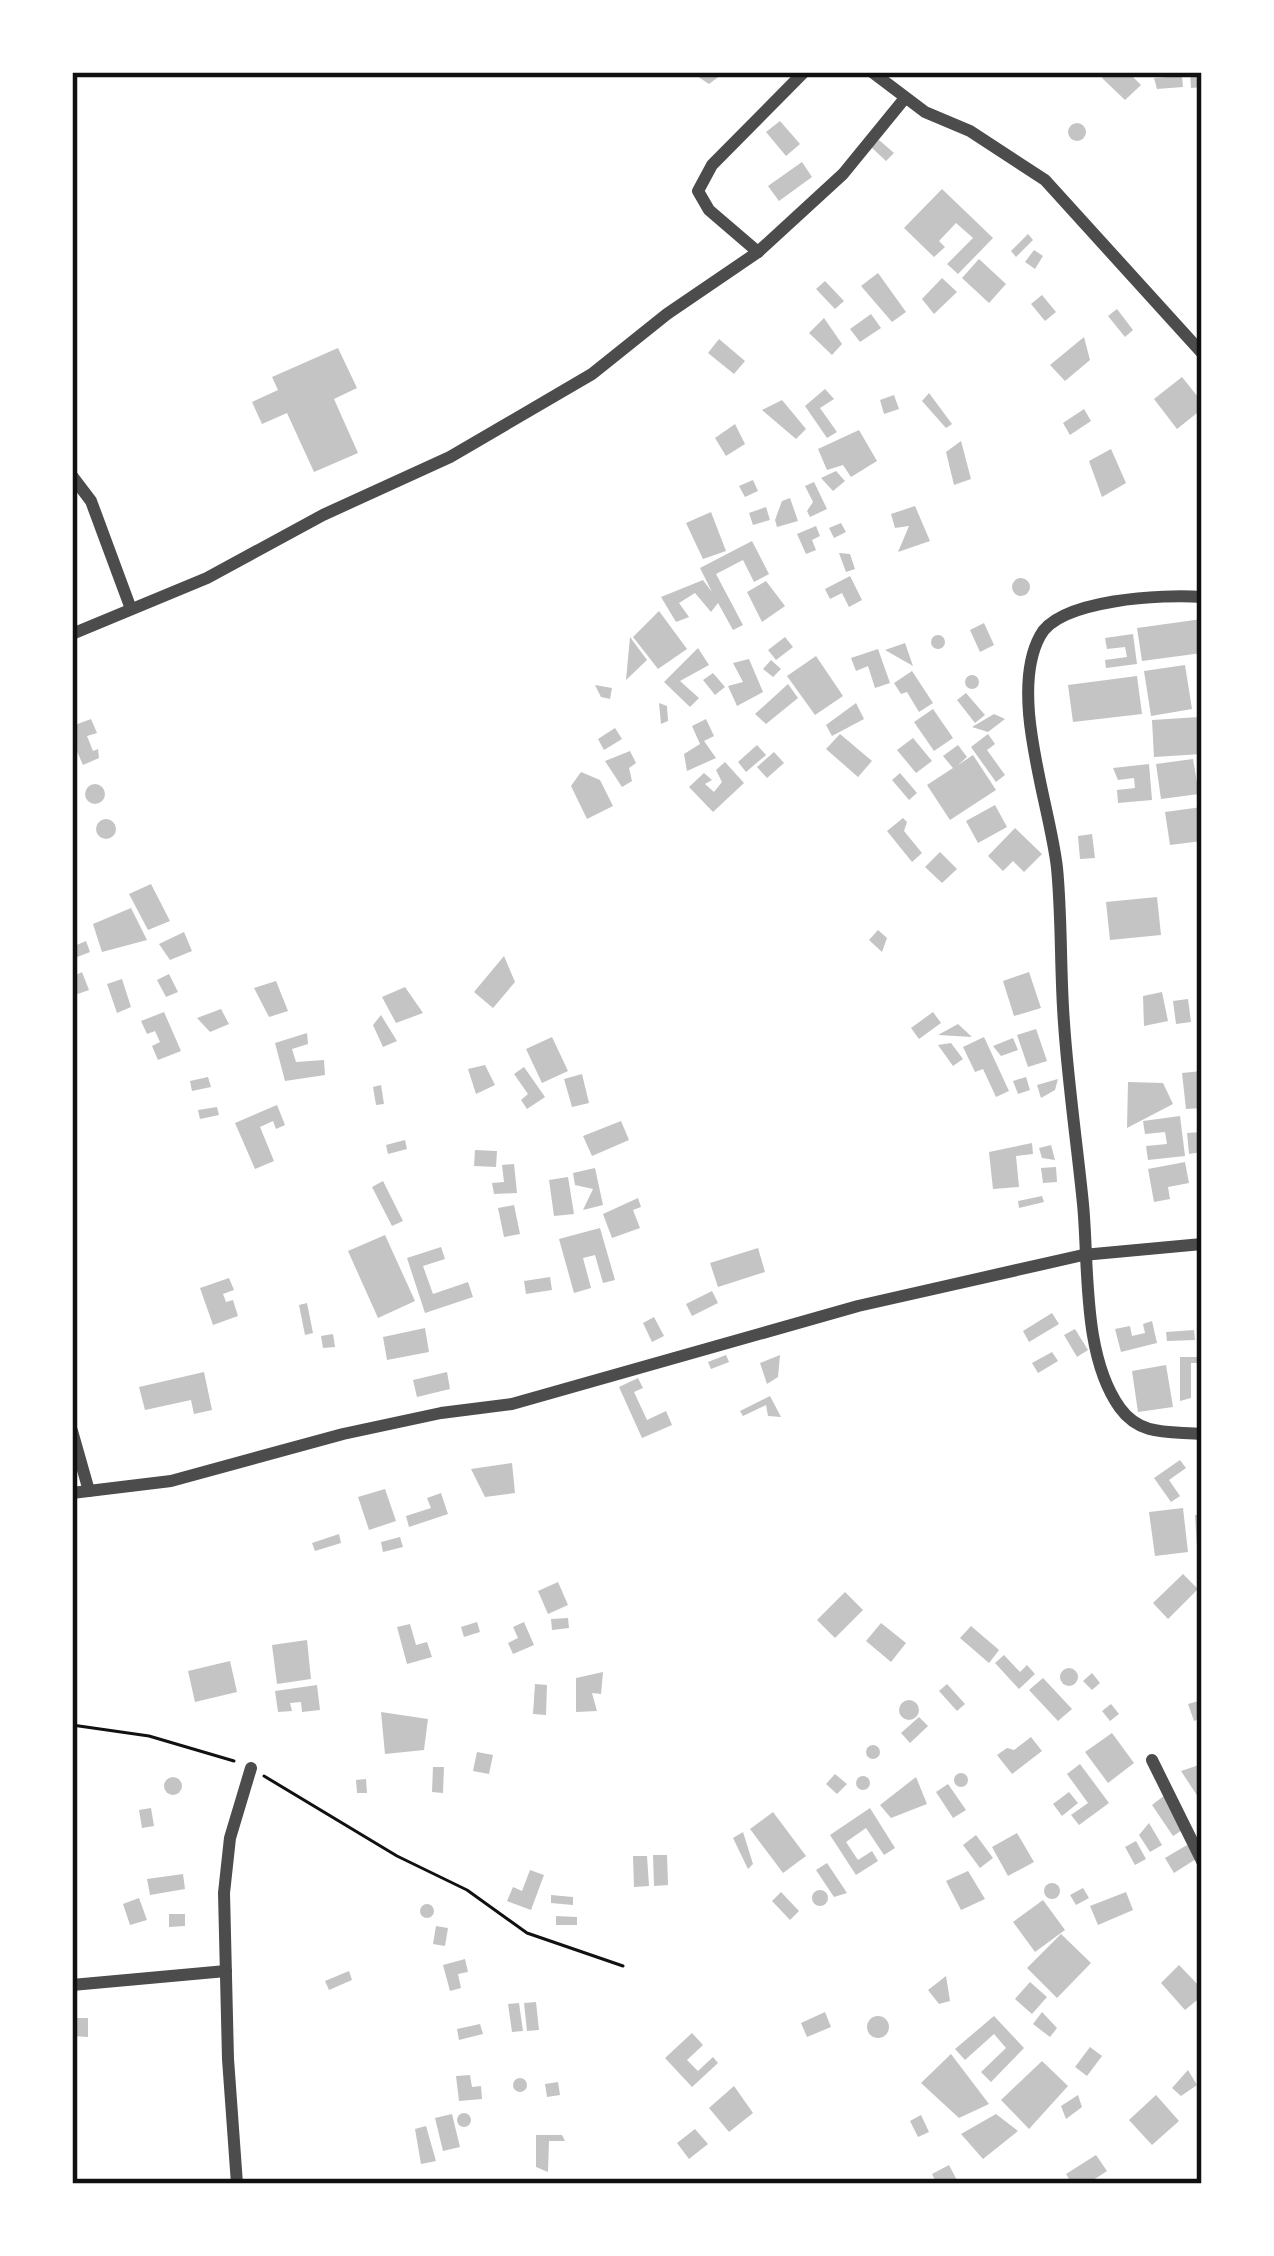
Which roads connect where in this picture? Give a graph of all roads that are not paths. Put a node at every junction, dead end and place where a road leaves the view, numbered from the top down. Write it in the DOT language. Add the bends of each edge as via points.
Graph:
graph roads {
  1 [pos="804,72"];
  2 [pos="872,72"];
  3 [pos="905,98"];
  4 [pos="758,252"];
  5 [pos="1202,353"];
  6 [pos="72,476"];
  7 [pos="1202,597"];
  8 [pos="131,609"];
  9 [pos="72,634"];
  10 [pos="1202,1244"];
  11 [pos="1083,1255"];
  12 [pos="72,1431"];
  13 [pos="1202,1434"];
  14 [pos="89,1491"];
  15 [pos="72,1493"];
  16 [pos="1152,1760"];
  17 [pos="251,1768"];
  18 [pos="1202,1861"];
  19 [pos="226,1971"];
  20 [pos="72,1985"];
  21 [pos="238,2184"];
  1 -- 4 [label="street" via="712,165 698,191"];
  2 -- 3 [label="street"];
  3 -- 4 [label="street" via="843,174"];
  3 -- 5 [label="street" via="1045,180"];
  4 -- 8 [label="street" via="592,374 450,457"];
  6 -- 8 [label="street" via="91,501"];
  7 -- 11 [label="street" via="1124,600 1063,615 1039,637 1029,667 1030,737 1057,872"];
  8 -- 9 [label="street"];
  10 -- 11 [label="street"];
  11 -- 13 [label="street" via="1099,1360 1118,1405 1150,1432"];
  11 -- 14 [label="street" via="858,1306 512,1404 344,1434 171,1481"];
  12 -- 14 [label="street"];
  14 -- 15 [label="street"];
  16 -- 18 [label="street"];
  17 -- 19 [label="street" via="230,1838"];
  19 -- 20 [label="street"];
  19 -- 21 [label="street"];
}
